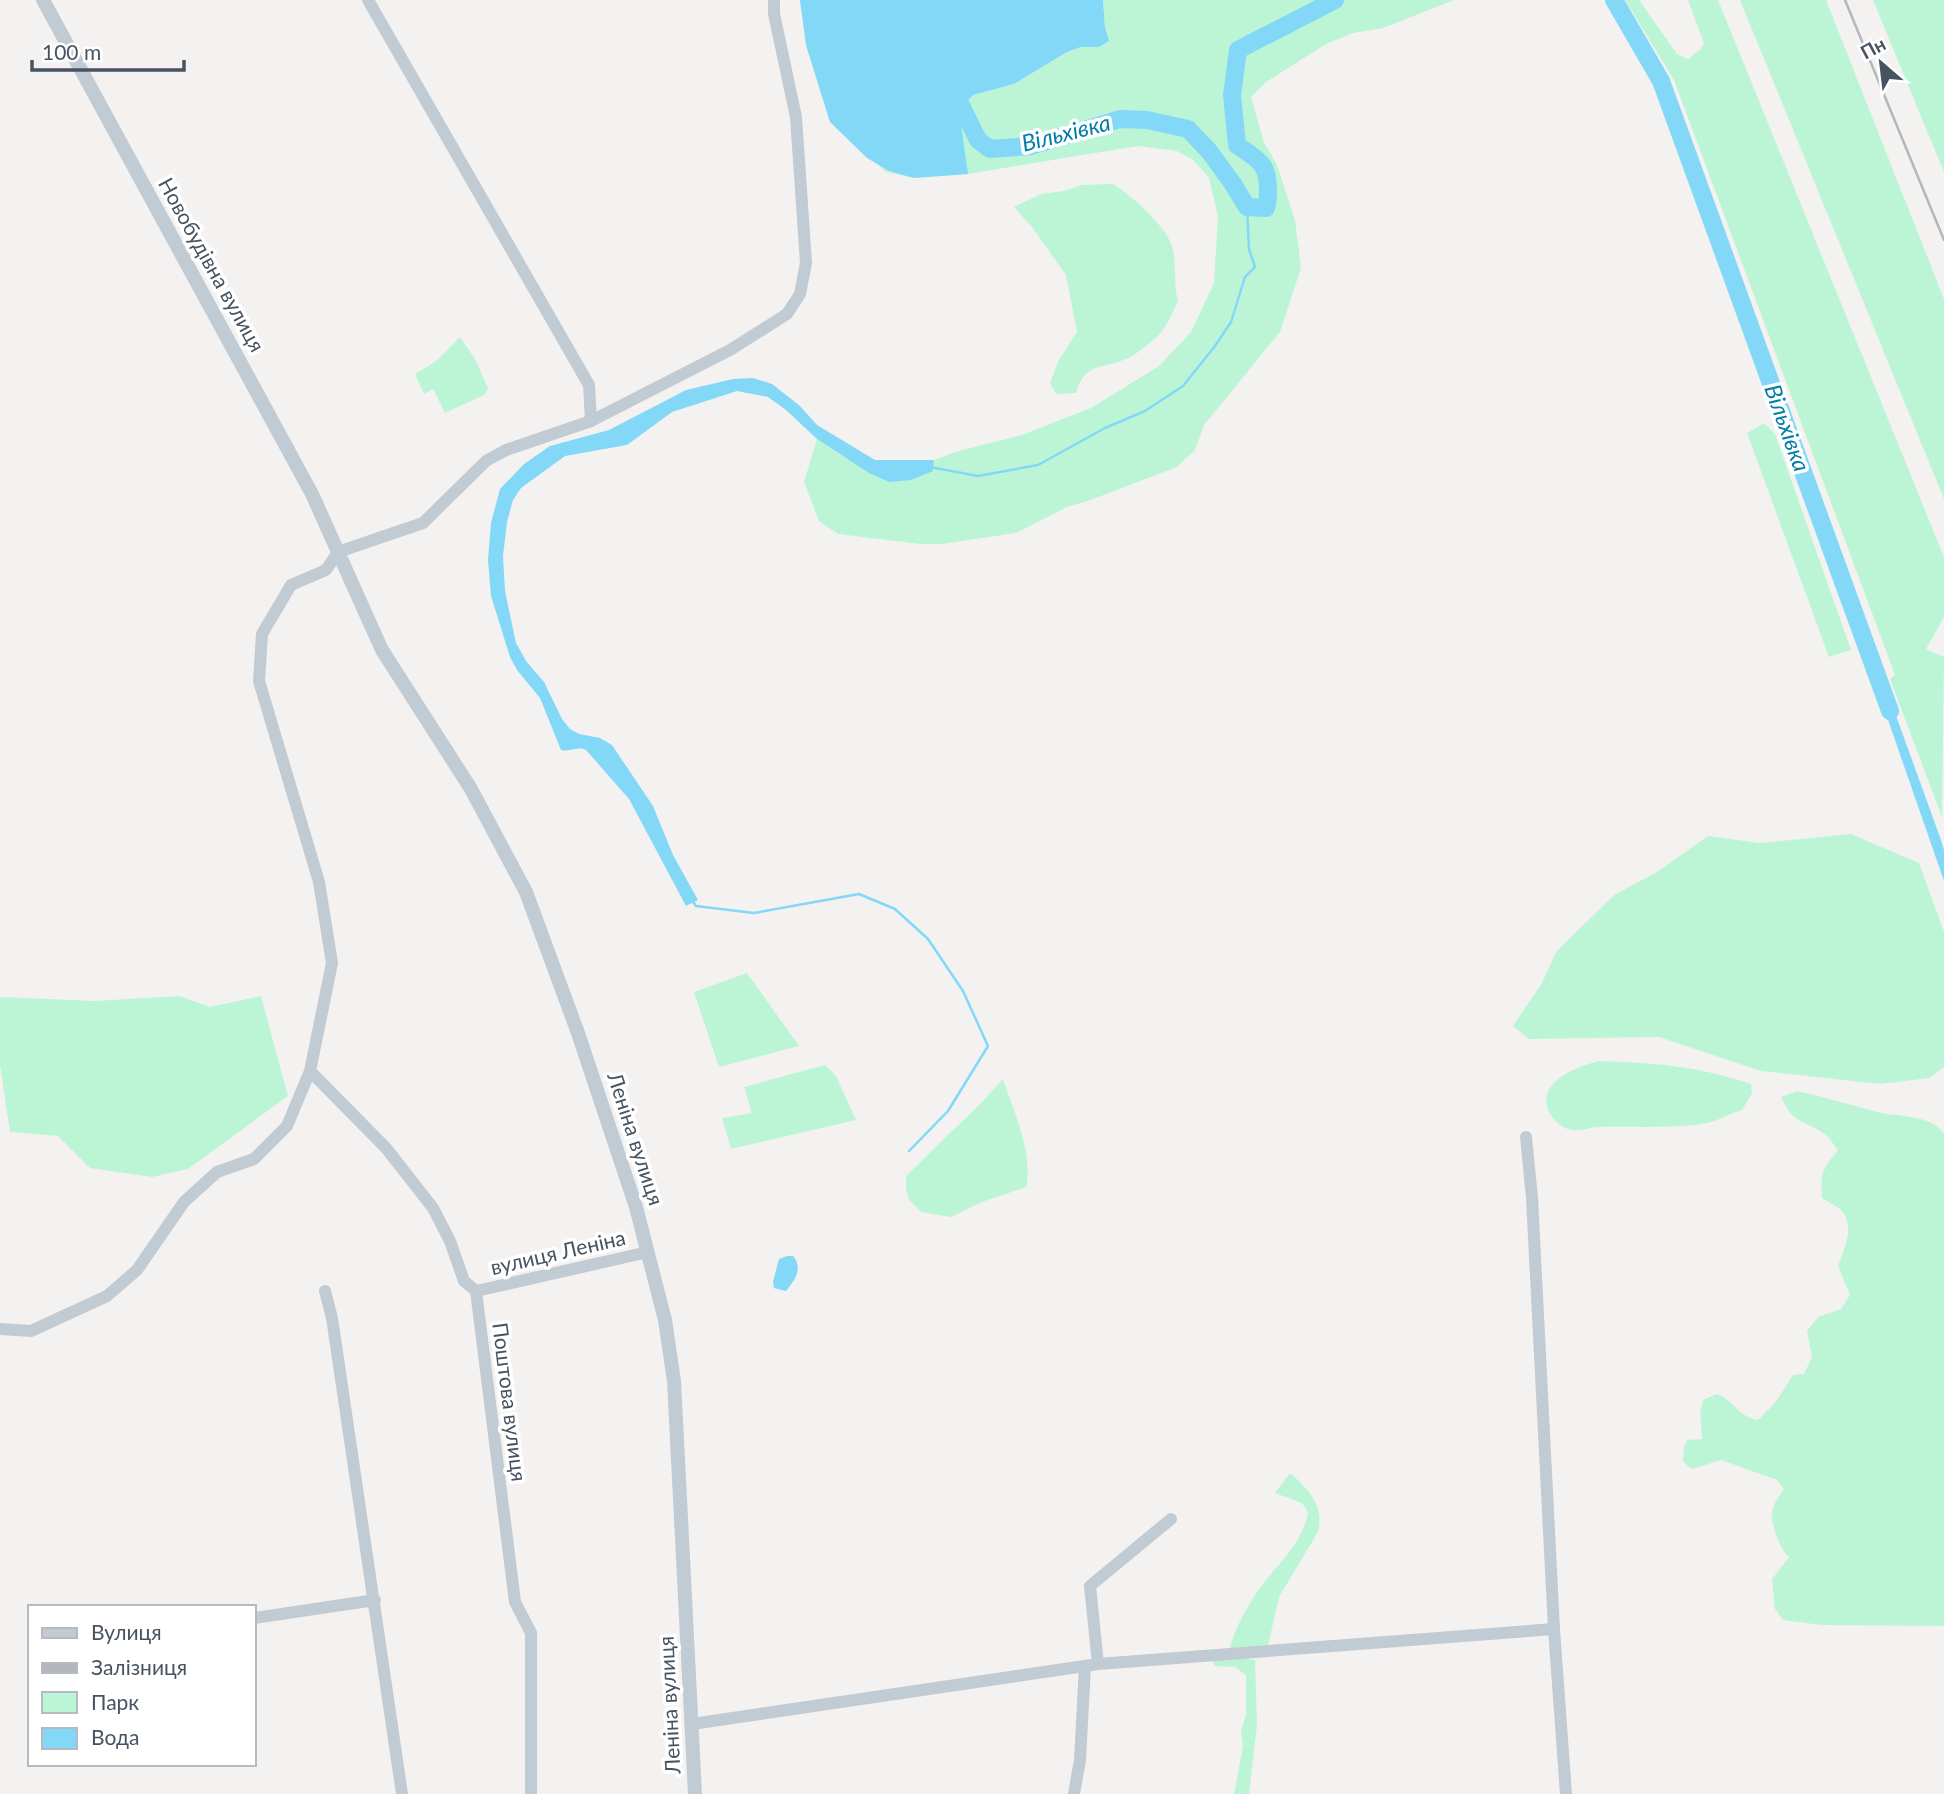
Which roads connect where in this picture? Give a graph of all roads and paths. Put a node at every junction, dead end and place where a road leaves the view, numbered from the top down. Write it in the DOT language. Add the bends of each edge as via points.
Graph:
graph roads {
  1 [pos="43,0"];
  2 [pos="368,0"];
  3 [pos="774,0"];
  4 [pos="591,421"];
  5 [pos="338,552"];
  6 [pos="310,1071"];
  7 [pos="1526,1137"];
  8 [pos="648,1252"];
  9 [pos="476,1291"];
  10 [pos="325,1292"];
  11 [pos="0,1329"];
  12 [pos="1171,1519"];
  13 [pos="375,1600"];
  14 [pos="256,1618"];
  15 [pos="1554,1629"];
  16 [pos="1092,1665"];
  17 [pos="692,1724"];
  18 [pos="402,1794"];
  19 [pos="531,1794"];
  20 [pos="695,1794"];
  21 [pos="1074,1794"];
  22 [pos="1566,1794"];
  1 -- 5 [label="street, Новобудівна вулиця" via="312,494"];
  2 -- 4 [label="street" via="589,385"];
  3 -- 4 [label="street" via="796,117 806,263 800,294 787,314 730,350"];
  4 -- 5 [label="street" via="506,450 486,461 423,523"];
  5 -- 6 [label="street" via="326,570 291,585 262,634 259,681 319,882 332,963"];
  5 -- 8 [label="street, Леніна вулиця" via="382,650 471,789 526,892 579,1033"];
  6 -- 9 [label="street, Поштова вулиця" via="386,1148 433,1209 464,1281"];
  6 -- 11 [label="street" via="287,1126 254,1159 217,1172 184,1202 137,1270 107,1296 31,1331"];
  7 -- 15 [label="street"];
  8 -- 9 [label="street, вулиця Леніна"];
  8 -- 17 [label="street, Леніна вулиця" via="674,1381"];
  9 -- 19 [label="street, Поштова вулиця" via="514,1602 531,1633"];
  10 -- 13 [label="street"];
  12 -- 16 [label="street" via="1090,1586"];
  13 -- 14 [label="street"];
  13 -- 18 [label="street"];
  15 -- 16 [label="street"];
  15 -- 22 [label="street"];
  16 -- 17 [label="street"];
  16 -- 21 [label="street"];
  17 -- 20 [label="street, Леніна вулиця"];
}
